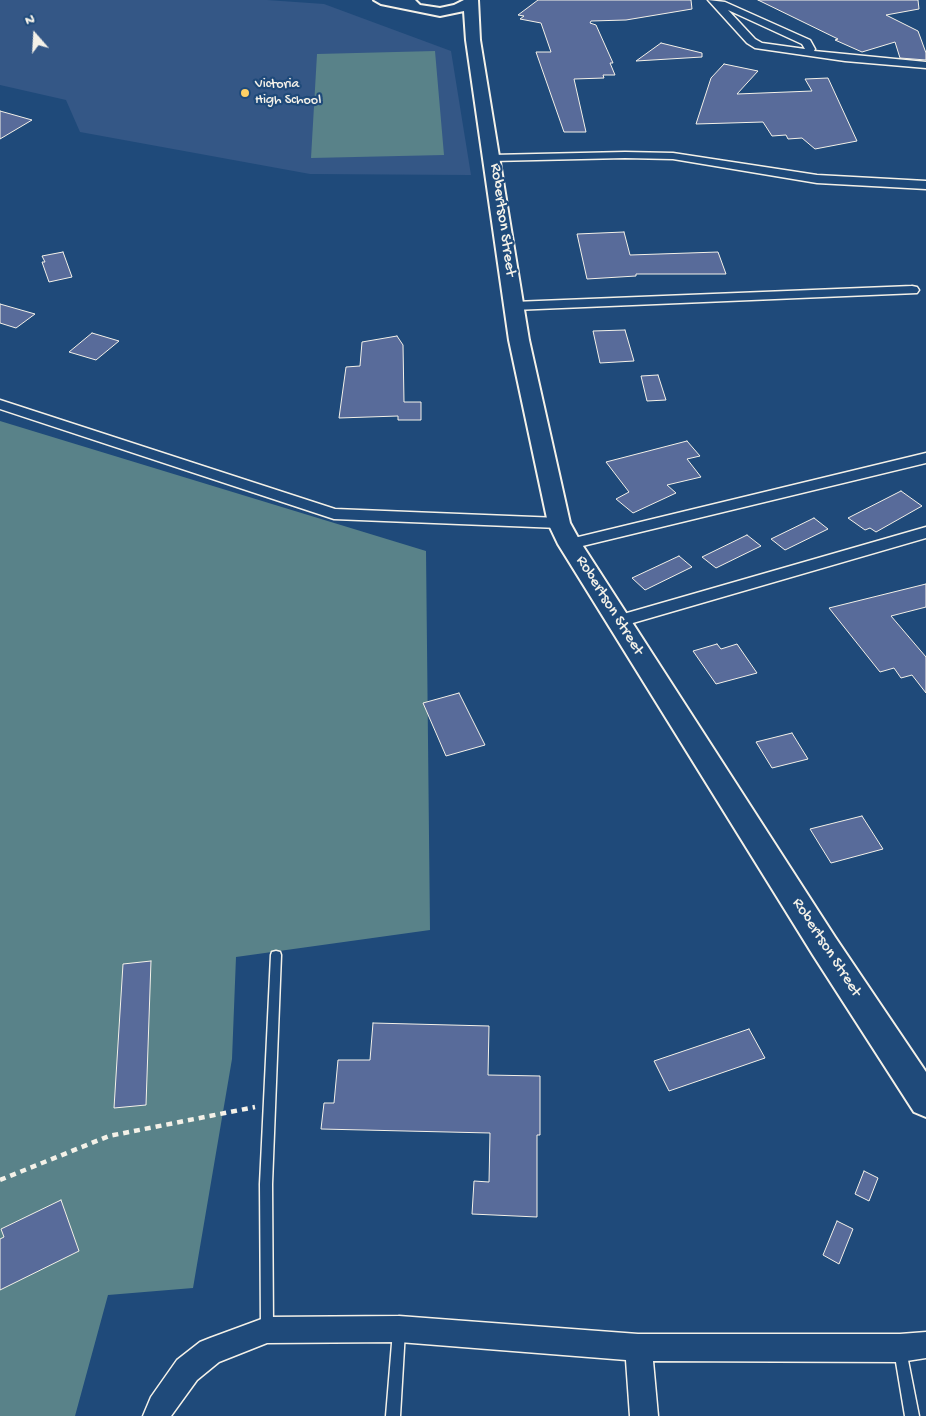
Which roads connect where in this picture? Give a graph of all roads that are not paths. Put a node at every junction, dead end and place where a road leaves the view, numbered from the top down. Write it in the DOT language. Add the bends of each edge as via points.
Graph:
graph roads {
  1 [pos="380,0"];
  2 [pos="470,1"];
  3 [pos="715,1"];
  4 [pos="410,3"];
  5 [pos="426,10"];
  6 [pos="461,31"];
  7 [pos="807,53"];
  8 [pos="926,65"];
  9 [pos="492,158"];
  10 [pos="926,185"];
  11 [pos="912,290"];
  12 [pos="514,306"];
  13 [pos="0,404"];
  14 [pos="926,458"];
  15 [pos="926,532"];
  16 [pos="565,534"];
  17 [pos="619,621"];
  18 [pos="276,955"];
  19 [pos="926,1101"];
  20 [pos="267,1330"];
  21 [pos="399,1330"];
  22 [pos="638,1347"];
  23 [pos="913,1347"];
  24 [pos="157,1416"];
  25 [pos="393,1416"];
  26 [pos="644,1416"];
  27 [pos="912,1416"];
  1 -- 4 [label="street"];
  2 -- 5 [label="street" via="457,10"];
  2 -- 6 [label="street, Robertson Street"];
  3 -- 7 [label="street" via="759,46"];
  3 -- 7 [label="street" via="806,42 810,49"];
  4 -- 5 [label="street"];
  5 -- 6 [label="street"];
  6 -- 9 [label="street, Robertson Street"];
  7 -- 8 [label="street"];
  9 -- 10 [label="street" via="658,155 817,179"];
  9 -- 12 [label="street, Robertson Street"];
  11 -- 12 [label="street"];
  12 -- 16 [label="street, Robertson Street" via="519,340"];
  13 -- 16 [label="street" via="334,514"];
  14 -- 16 [label="street"];
  15 -- 17 [label="street"];
  16 -- 17 [label="street, Robertson Street"];
  17 -- 19 [label="street, Robertson Street"];
  18 -- 20 [label="lane" via="266,1184"];
  20 -- 21 [label="street"];
  20 -- 24 [label="street" via="210,1352 187,1370"];
  21 -- 22 [label="street"];
  21 -- 25 [label="lane"];
  22 -- 23 [label="street"];
  22 -- 26 [label="street"];
  23 -- 27 [label="lane"];
}
